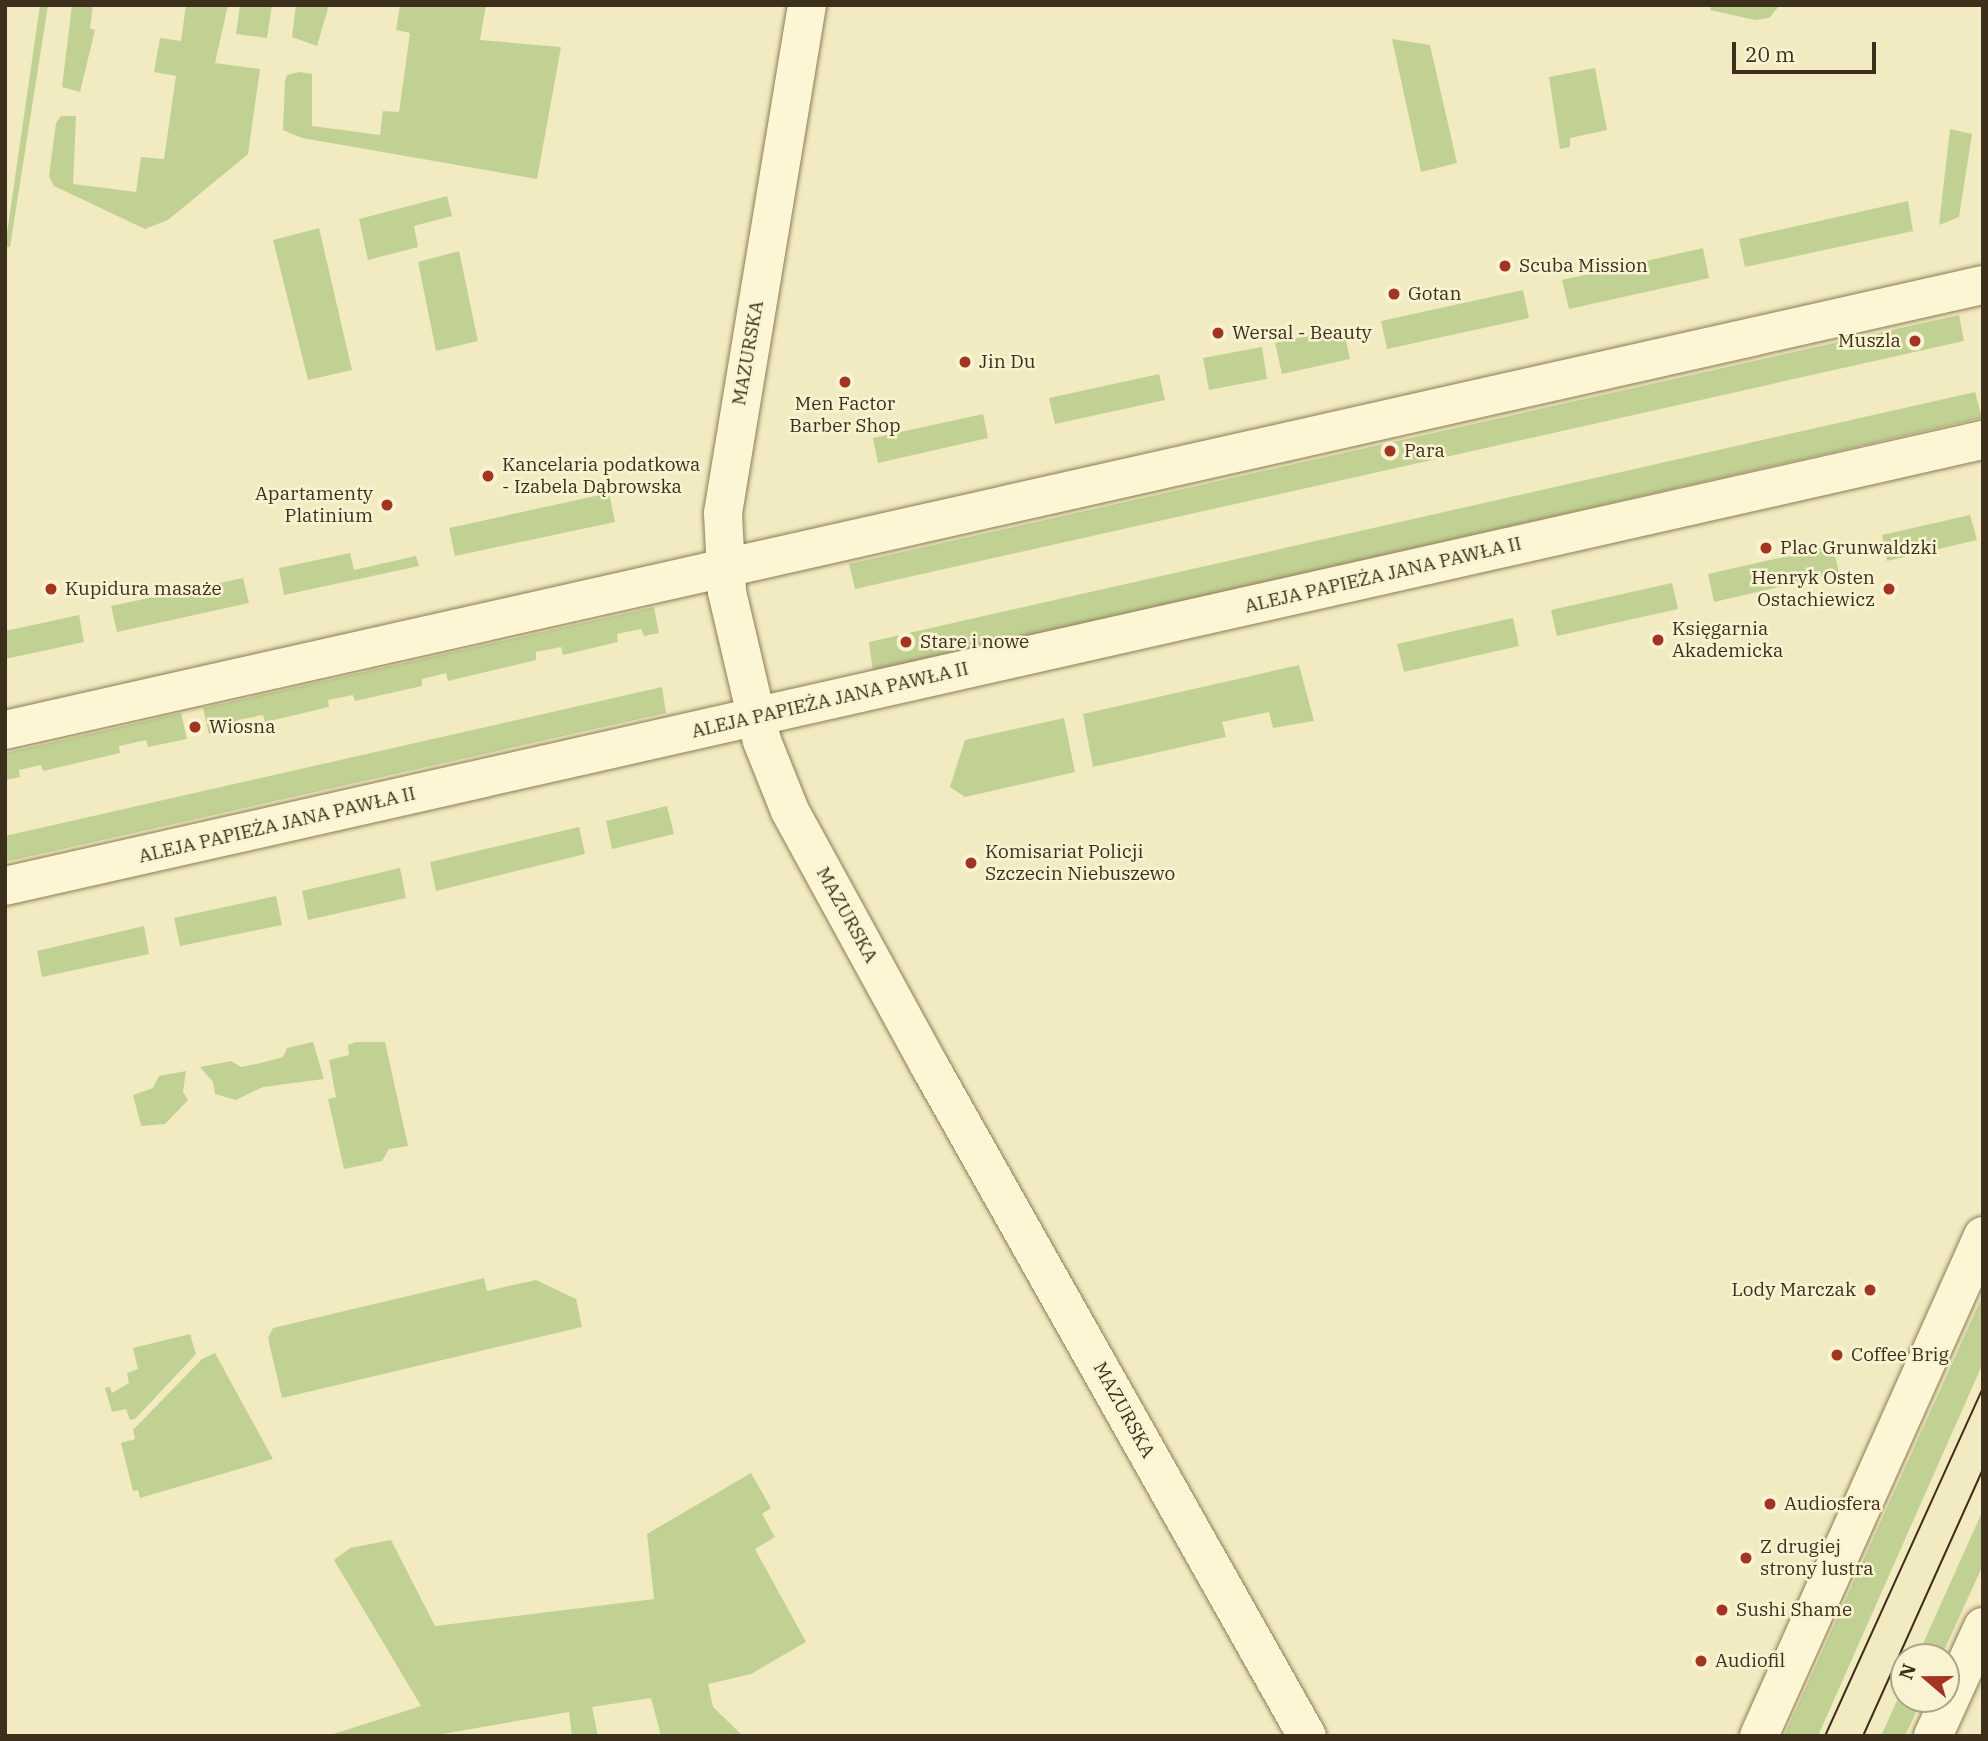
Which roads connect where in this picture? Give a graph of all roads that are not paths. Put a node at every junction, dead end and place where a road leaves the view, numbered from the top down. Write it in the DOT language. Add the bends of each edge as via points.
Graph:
graph roads {
  1 [pos="807,5"];
  2 [pos="1983,285"];
  3 [pos="1983,440"];
  4 [pos="725,568"];
  5 [pos="755,717"];
  6 [pos="5,730"];
  7 [pos="5,886"];
  8 [pos="1983,1237"];
  9 [pos="1983,1627"];
  10 [pos="1307,1736"];
  11 [pos="1759,1736"];
  12 [pos="1933,1736"];
  1 -- 4 [label="street, MAZURSKA" via="726,486"];
  2 -- 4 [label="street"];
  3 -- 5 [label="street, ALEJA PAPIEŻA JANA PAWŁA II"];
  4 -- 5 [label="street, MAZURSKA"];
  4 -- 6 [label="street"];
  5 -- 7 [label="street, ALEJA PAPIEŻA JANA PAWŁA II"];
  5 -- 10 [label="street, MAZURSKA" via="790,811"];
  8 -- 11 [label="street"];
  9 -- 12 [label="street"];
}
